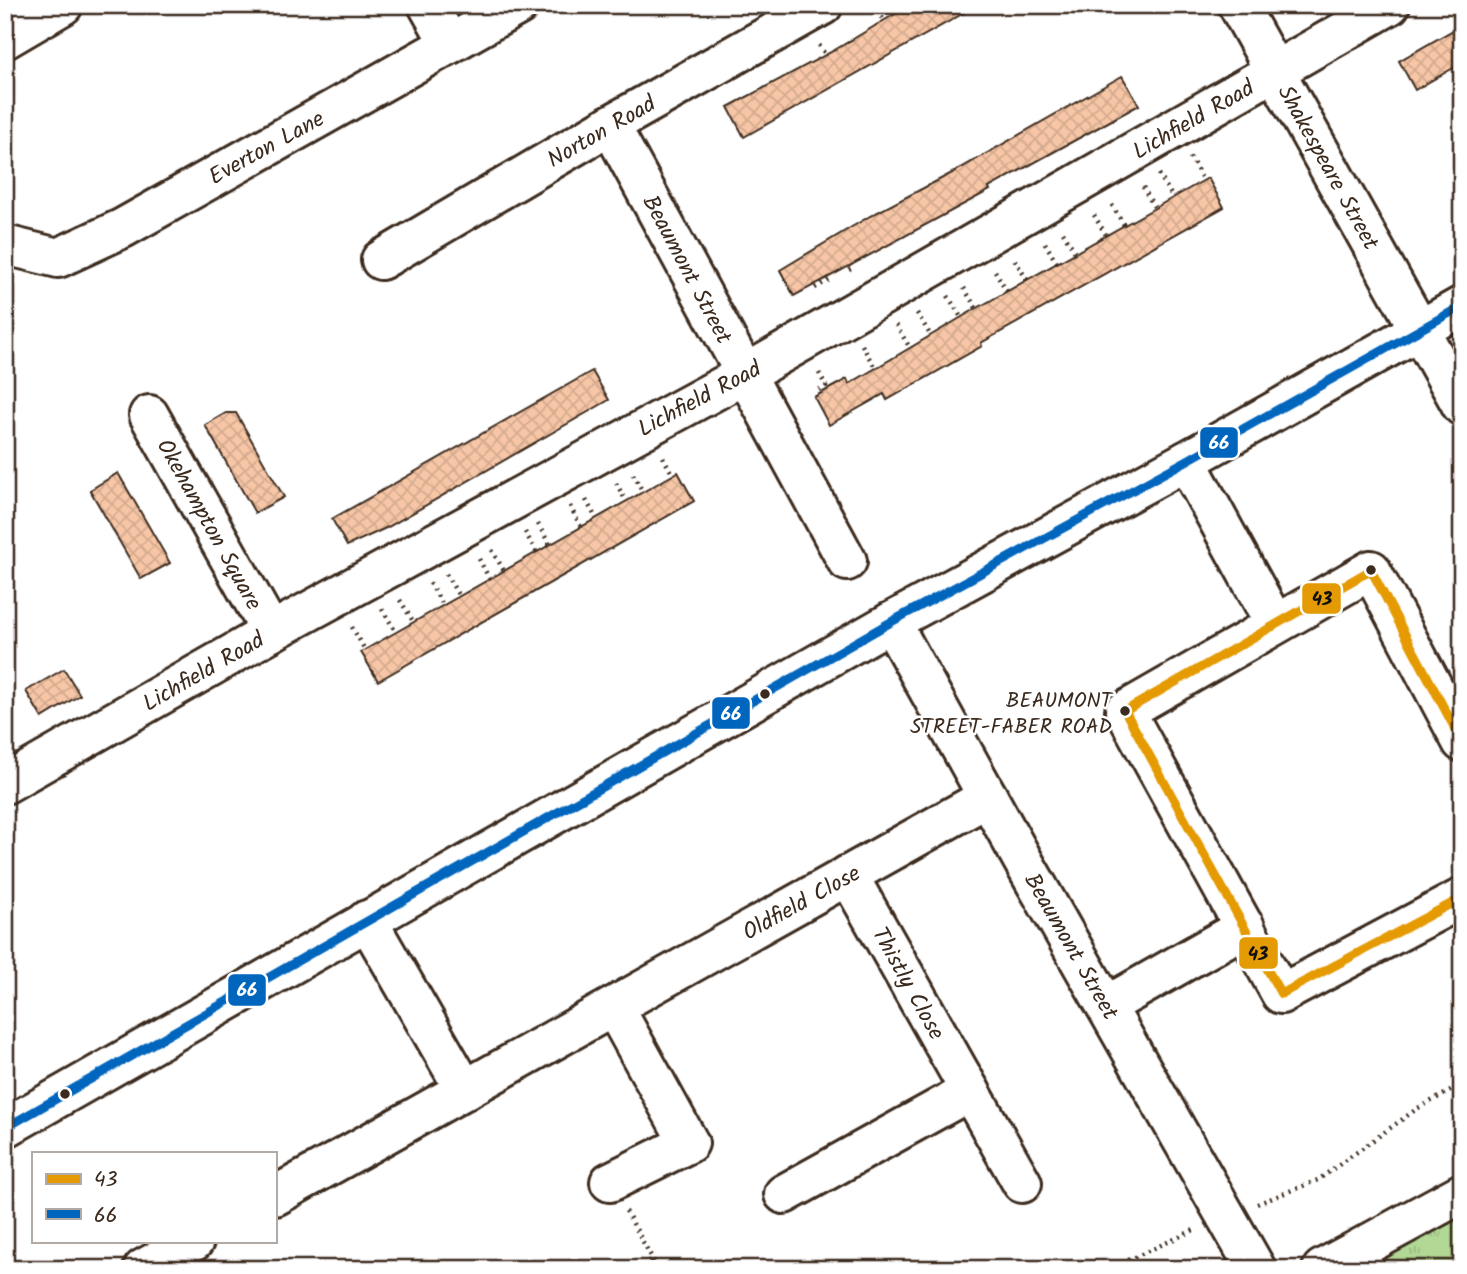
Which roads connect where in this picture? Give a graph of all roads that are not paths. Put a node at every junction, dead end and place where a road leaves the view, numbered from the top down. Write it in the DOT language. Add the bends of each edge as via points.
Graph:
graph roads {
  1 [pos="63,5"];
  2 [pos="428,5"];
  3 [pos="519,5"];
  4 [pos="823,5"];
  5 [pos="1238,5"];
  6 [pos="1390,5"];
  7 [pos="5,39"];
  8 [pos="450,44"];
  9 [pos="1276,72"];
  10 [pos="610,125"];
  11 [pos="5,245"];
  12 [pos="381,260"];
  13 [pos="1462,306"];
  14 [pos="1421,329"];
  15 [pos="744,374"];
  16 [pos="1462,406"];
  17 [pos="149,415"];
  18 [pos="1186,461"];
  19 [pos="847,561"];
  20 [pos="891,622"];
  21 [pos="1275,624"];
  22 [pos="271,632"];
  23 [pos="1462,742"];
  24 [pos="5,784"];
  25 [pos="988,797"];
  26 [pos="848,875"];
  27 [pos="1462,898"];
  28 [pos="367,920"];
  29 [pos="1245,927"];
  30 [pos="1106,1006"];
  31 [pos="614,1007"];
  32 [pos="465,1090"];
  33 [pos="970,1091"];
  34 [pos="5,1128"];
  35 [pos="610,1182"];
  36 [pos="1022,1183"];
  37 [pos="1462,1193"];
  38 [pos="785,1194"];
  39 [pos="276,1195"];
  40 [pos="192,1242"];
  41 [pos="143,1269"];
  42 [pos="1256,1269"];
  43 [pos="1322,1269"];
  1 -- 7 [label="street"];
  2 -- 8 [label="street"];
  3 -- 8 [label="street, Everton Lane"];
  4 -- 10 [label="street, Norton Road"];
  5 -- 9 [label="street, Shakespeare Street"];
  6 -- 9 [label="street, Lichfield Road"];
  8 -- 11 [label="street, Everton Lane" via="122,228 58,258"];
  9 -- 14 [label="street, Shakespeare Street"];
  9 -- 15 [label="street, Lichfield Road"];
  10 -- 12 [label="street, Norton Road"];
  10 -- 15 [label="street, Beaumont Street"];
  13 -- 14 [label="street"];
  14 -- 16 [label="street, Shakespeare Street"];
  14 -- 18 [label="street"];
  15 -- 19 [label="street, Beaumont Street"];
  15 -- 22 [label="street, Lichfield Road"];
  17 -- 22 [label="street, Okehampton Square"];
  18 -- 20 [label="street"];
  18 -- 21 [label="street"];
  20 -- 25 [label="street, Beaumont Street"];
  20 -- 28 [label="street"];
  21 -- 23 [label="street" via="1371,570"];
  21 -- 29 [label="street" via="1125,711"];
  22 -- 24 [label="street, Lichfield Road"];
  25 -- 26 [label="street, Oldfield Close"];
  25 -- 30 [label="street, Beaumont Street"];
  26 -- 31 [label="street, Oldfield Close"];
  26 -- 33 [label="street, Thistly Close"];
  27 -- 29 [label="street" via="1282,994"];
  28 -- 32 [label="street"];
  28 -- 34 [label="street"];
  29 -- 30 [label="street"];
  30 -- 42 [label="street, Beaumont Street"];
  31 -- 32 [label="street, Oldfield Close"];
  31 -- 35 [label="street" via="689,1143"];
  32 -- 39 [label="street, Oldfield Close"];
  33 -- 36 [label="street, Thistly Close"];
  33 -- 38 [label="street"];
  37 -- 43 [label="street"];
  40 -- 41 [label="street"];
}
